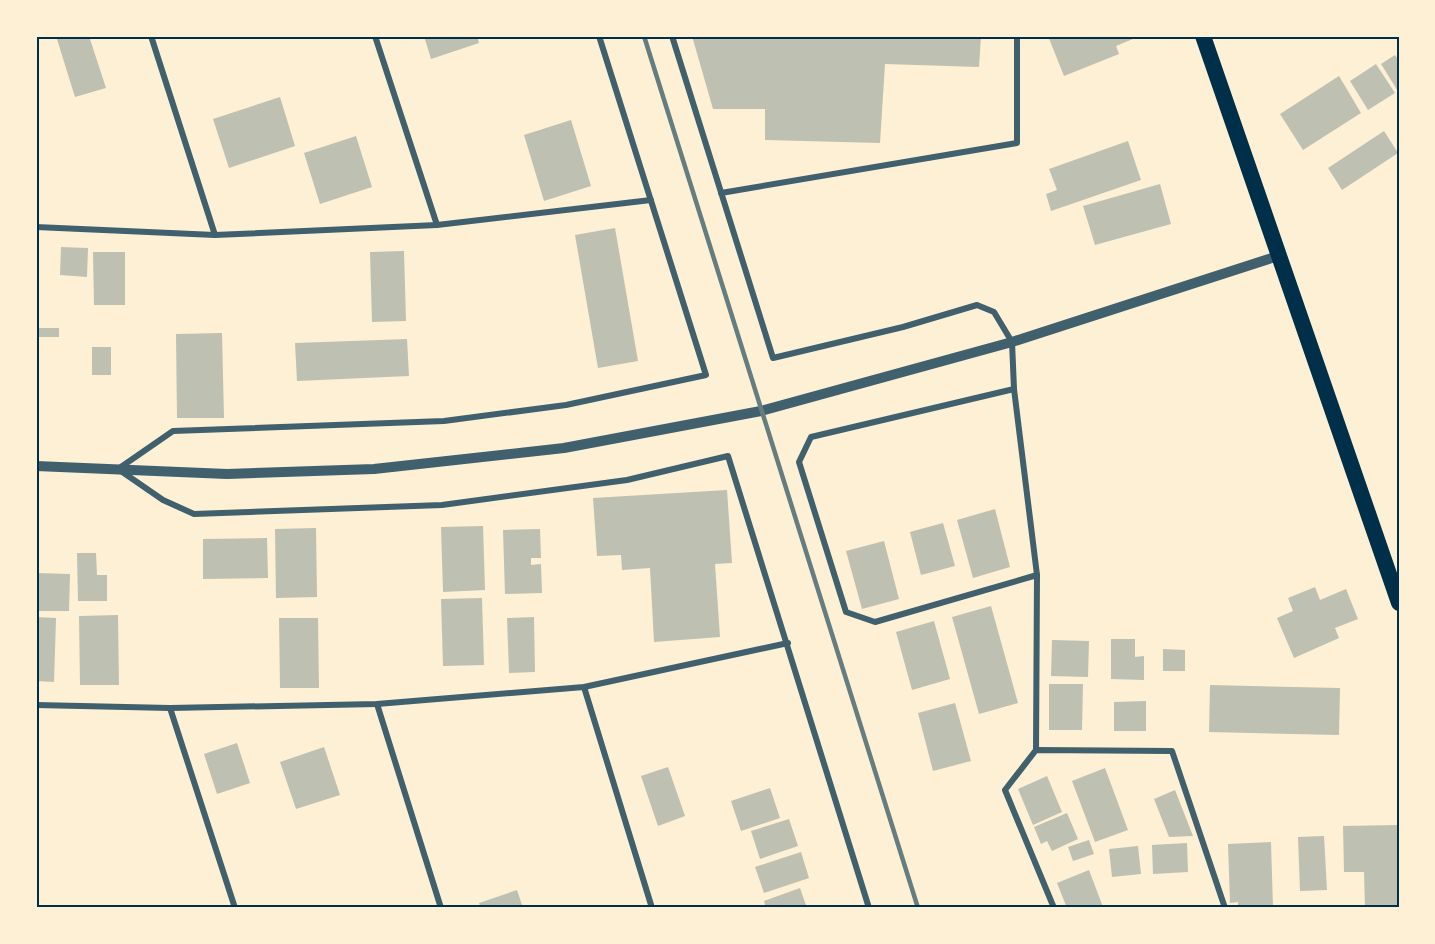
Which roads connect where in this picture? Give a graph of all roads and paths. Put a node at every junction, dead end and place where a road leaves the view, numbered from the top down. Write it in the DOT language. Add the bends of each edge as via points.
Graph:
graph roads {
  1 [pos="151,36"];
  2 [pos="375,36"];
  3 [pos="599,36"];
  4 [pos="672,36"];
  5 [pos="1017,36"];
  6 [pos="1203,36"];
  7 [pos="721,193"];
  8 [pos="651,200"];
  9 [pos="437,225"];
  10 [pos="36,227"];
  11 [pos="215,235"];
  12 [pos="1278,256"];
  13 [pos="1012,342"];
  14 [pos="1014,389"];
  15 [pos="36,466"];
  16 [pos="118,469"];
  17 [pos="1037,575"];
  18 [pos="1399,603"];
  19 [pos="788,643"];
  20 [pos="584,687"];
  21 [pos="378,704"];
  22 [pos="36,705"];
  23 [pos="170,708"];
  24 [pos="1036,750"];
  25 [pos="235,908"];
  26 [pos="441,908"];
  27 [pos="652,908"];
  28 [pos="869,908"];
  29 [pos="1054,908"];
  30 [pos="1225,908"];
  1 -- 11 [label="street"];
  2 -- 9 [label="street"];
  3 -- 8 [label="street"];
  4 -- 7 [label="street"];
  5 -- 7 [label="street" via="1017,143"];
  6 -- 12 [label="highway"];
  7 -- 13 [label="street" via="773,358 977,305 994,312"];
  8 -- 9 [label="street"];
  8 -- 16 [label="street" via="706,375 566,405 444,421 173,431"];
  9 -- 11 [label="street"];
  10 -- 11 [label="street"];
  12 -- 13 [label="street"];
  12 -- 18 [label="highway"];
  13 -- 14 [label="street"];
  13 -- 16 [label="street" via="761,411 564,448 374,469 227,474"];
  14 -- 17 [label="street"];
  14 -- 17 [label="street" via="811,437 799,462 846,612 875,622"];
  15 -- 16 [label="street"];
  16 -- 19 [label="street" via="163,501 194,514 442,505 627,480 728,456"];
  17 -- 24 [label="street"];
  19 -- 20 [label="street"];
  19 -- 28 [label="street"];
  20 -- 21 [label="street"];
  20 -- 27 [label="street"];
  21 -- 23 [label="street"];
  21 -- 26 [label="street"];
  22 -- 23 [label="street"];
  23 -- 25 [label="street"];
  24 -- 29 [label="street" via="1005,790"];
  24 -- 30 [label="street" via="1172,751"];
}
